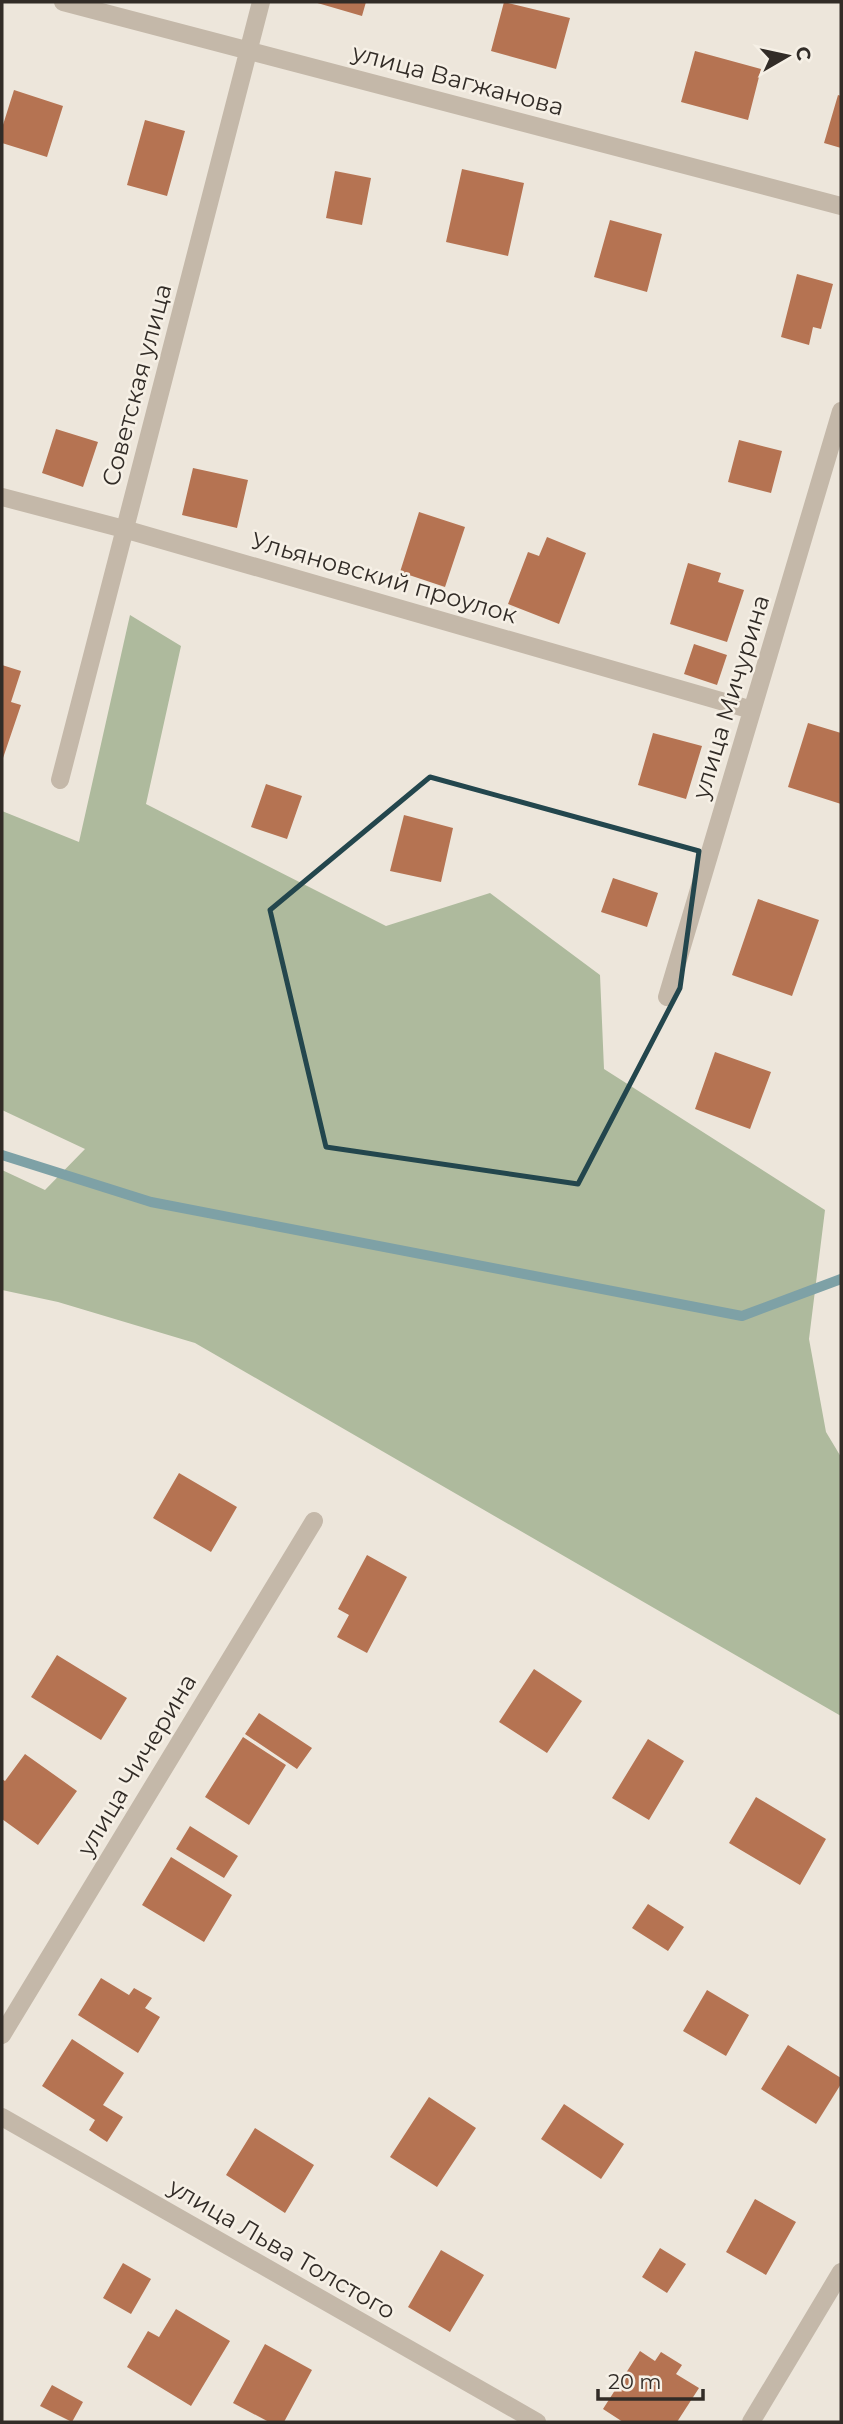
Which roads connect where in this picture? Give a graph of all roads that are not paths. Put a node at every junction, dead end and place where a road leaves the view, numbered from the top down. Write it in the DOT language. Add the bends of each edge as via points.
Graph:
graph roads {
  1 [pos="63,2"];
  2 [pos="261,2"];
  3 [pos="249,50"];
  4 [pos="841,206"];
  5 [pos="841,411"];
  6 [pos="2,497"];
  7 [pos="124,529"];
  8 [pos="752,709"];
  9 [pos="60,780"];
  10 [pos="667,997"];
  11 [pos="314,1521"];
  12 [pos="2,2035"];
  13 [pos="2,2117"];
  14 [pos="841,2272"];
  15 [pos="537,2422"];
  16 [pos="751,2422"];
  1 -- 3 [label="street, улица Вагжанова"];
  2 -- 3 [label="street, Советская улица"];
  3 -- 4 [label="street, улица Вагжанова"];
  3 -- 7 [label="street, Советская улица"];
  5 -- 8 [label="street, улица Мичурина"];
  6 -- 7 [label="street, Ульяновский проулок"];
  7 -- 8 [label="street, Ульяновский проулок"];
  7 -- 9 [label="street, Советская улица"];
  8 -- 10 [label="street, улица Мичурина"];
  11 -- 12 [label="street, улица Чичерина"];
  13 -- 15 [label="street, улица Льва Толстого"];
  14 -- 16 [label="street"];
}
